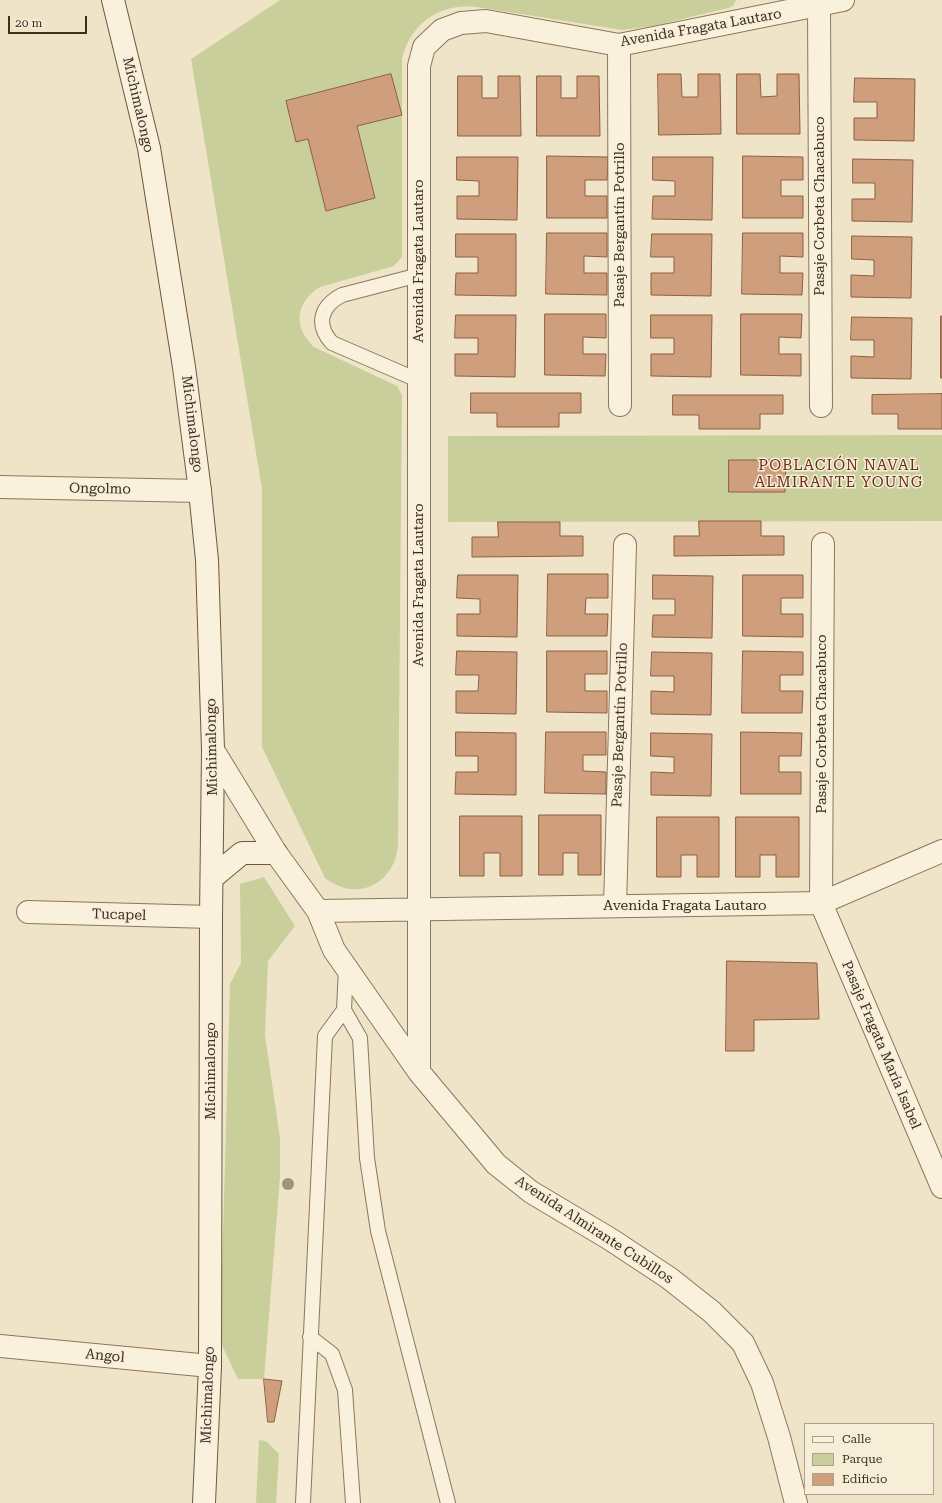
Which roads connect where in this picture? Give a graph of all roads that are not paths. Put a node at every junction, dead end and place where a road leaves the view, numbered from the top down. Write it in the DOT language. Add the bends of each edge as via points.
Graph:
graph roads {
  1 [pos="113,0"];
  2 [pos="842,0"];
  3 [pos="819,6"];
  4 [pos="619,44"];
  5 [pos="419,275"];
  6 [pos="420,381"];
  7 [pos="620,405"];
  8 [pos="821,406"];
  9 [pos="0,487"];
  10 [pos="200,490"];
  11 [pos="823,544"];
  12 [pos="625,545"];
  13 [pos="213,750"];
  14 [pos="942,851"];
  15 [pos="276,853"];
  16 [pos="212,878"];
  17 [pos="821,903"];
  18 [pos="615,906"];
  19 [pos="418,909"];
  20 [pos="318,911"];
  21 [pos="28,912"];
  22 [pos="211,917"];
  23 [pos="346,966"];
  24 [pos="344,1010"];
  25 [pos="419,1072"];
  26 [pos="942,1187"];
  27 [pos="310,1337"];
  28 [pos="0,1346"];
  29 [pos="210,1366"];
  30 [pos="204,1503"];
  31 [pos="303,1503"];
  32 [pos="353,1503"];
  33 [pos="448,1503"];
  34 [pos="796,1503"];
  1 -- 10 [label="street, Michimalongo" via="150,148"];
  2 -- 3 [label="street, Avenida Fragata Lautaro"];
  3 -- 4 [label="street, Avenida Fragata Lautaro"];
  3 -- 8 [label="street, Pasaje Corbeta Chacabuco"];
  4 -- 5 [label="street, Avenida Fragata Lautaro" via="486,21 461,23 442,30 424,47 419,66"];
  4 -- 7 [label="street, Pasaje Bergantín Potrillo"];
  5 -- 6 [label="street, Avenida Fragata Lautaro"];
  5 -- 6 [label="lane" via="342,295 326,307 322,317 326,336 332,343"];
  6 -- 19 [label="street, Avenida Fragata Lautaro"];
  9 -- 10 [label="street, Ongolmo"];
  10 -- 13 [label="street, Michimalongo" via="207,560"];
  11 -- 17 [label="street, Pasaje Corbeta Chacabuco"];
  12 -- 18 [label="street, Pasaje Bergantín Potrillo"];
  13 -- 15 [label="street, Avenida Almirante Cubillos"];
  13 -- 16 [label="street, Michimalongo"];
  14 -- 17 [label="street, Avenida Fragata Lautaro"];
  15 -- 16 [label="street" via="242,853"];
  15 -- 20 [label="street, Avenida Almirante Cubillos"];
  16 -- 22 [label="street, Michimalongo"];
  17 -- 18 [label="street, Avenida Fragata Lautaro"];
  17 -- 26 [label="street, Pasaje Fragata María Isabel"];
  18 -- 19 [label="street, Avenida Fragata Lautaro"];
  19 -- 20 [label="street, Avenida Fragata Lautaro"];
  19 -- 25 [label="street, Avenida Fragata Lautaro"];
  20 -- 23 [label="street, Avenida Almirante Cubillos" via="334,950"];
  21 -- 22 [label="street, Tucapel"];
  22 -- 29 [label="street, Michimalongo"];
  23 -- 24 [label="lane"];
  23 -- 25 [label="street, Avenida Almirante Cubillos"];
  24 -- 27 [label="lane" via="325,1036"];
  24 -- 33 [label="lane" via="360,1038 367,1158 378,1231"];
  25 -- 34 [label="street, Avenida Almirante Cubillos" via="496,1164 531,1192 669,1278 712,1312 743,1343 762,1383"];
  27 -- 31 [label="lane"];
  27 -- 32 [label="lane" via="332,1354 345,1390"];
  28 -- 29 [label="street, Angol"];
  29 -- 30 [label="street, Michimalongo"];
}
